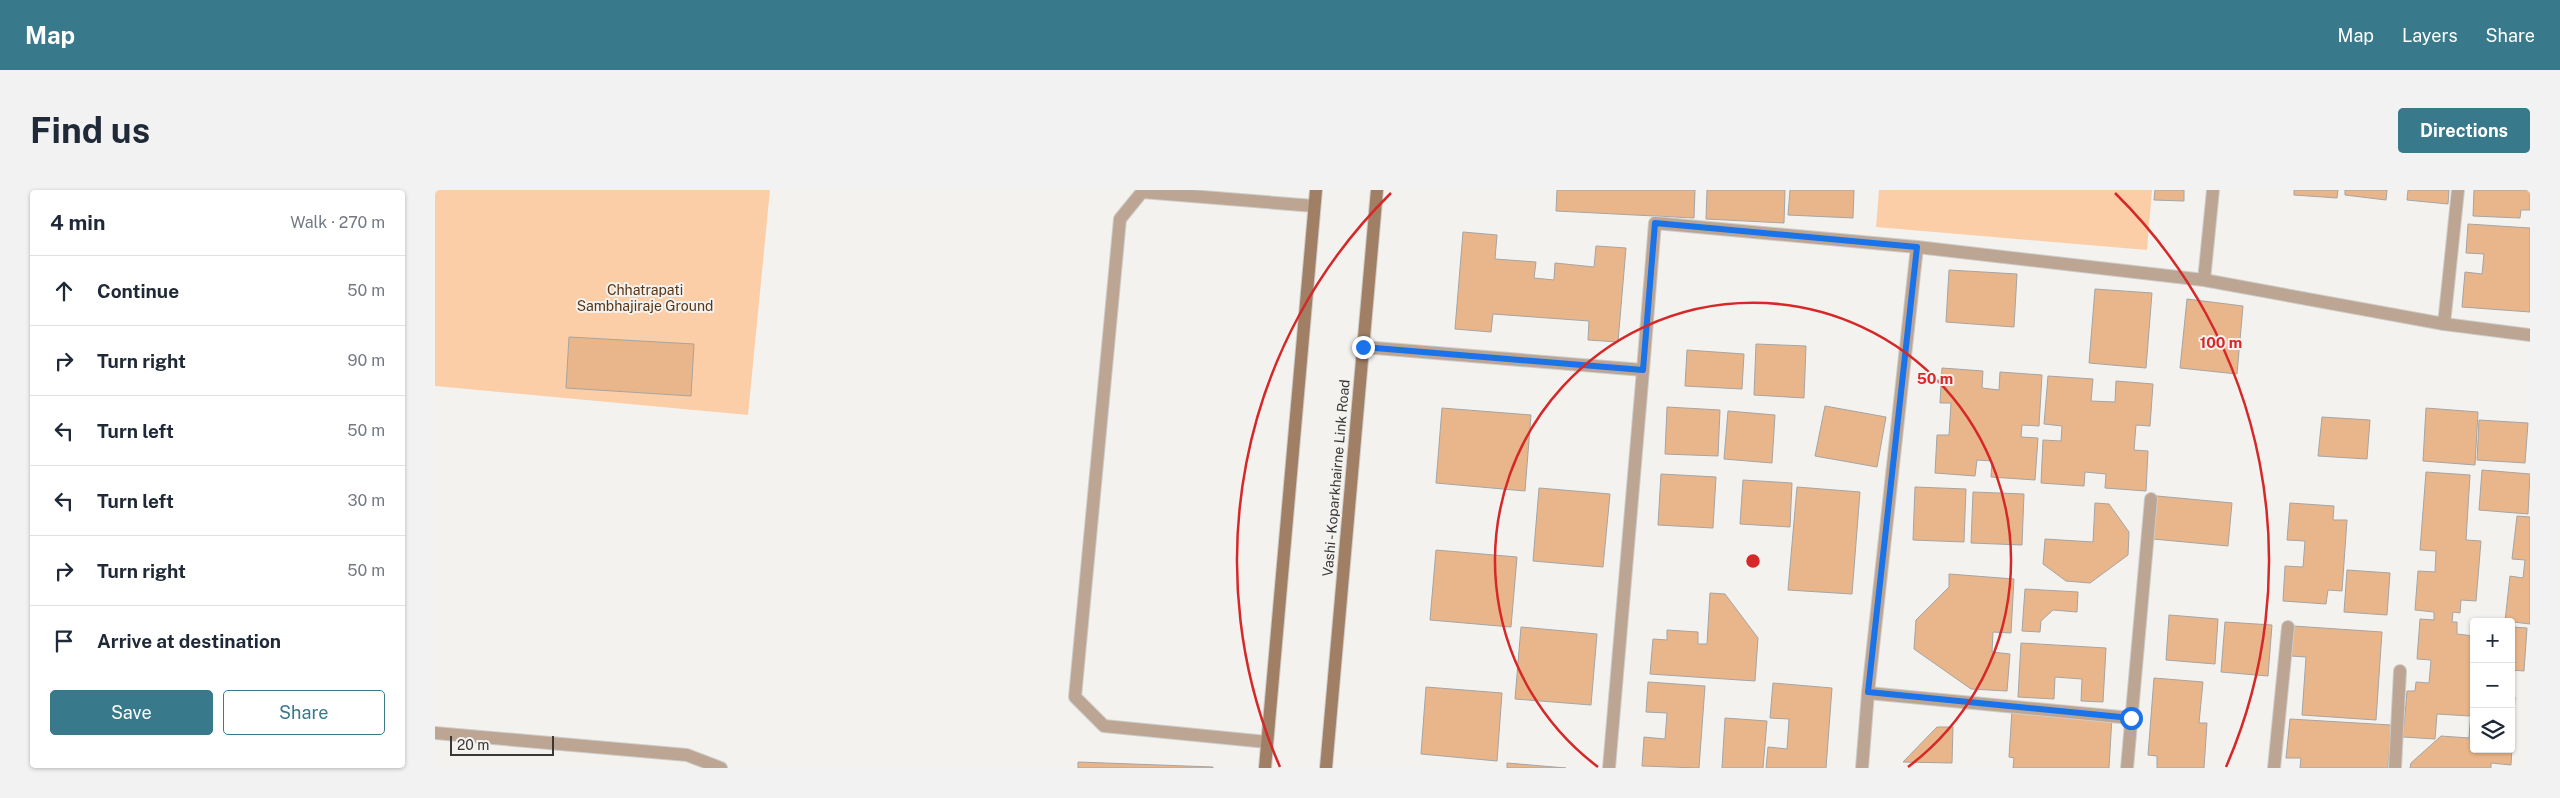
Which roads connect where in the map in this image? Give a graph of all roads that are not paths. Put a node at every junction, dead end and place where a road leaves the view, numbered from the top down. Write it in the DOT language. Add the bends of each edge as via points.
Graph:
graph roads {
  1 [pos="1315,190"];
  2 [pos="1377,190"];
  3 [pos="2213,190"];
  4 [pos="2457,190"];
  5 [pos="1143,191"];
  6 [pos="1314,206"];
  7 [pos="1917,247"];
  8 [pos="2204,280"];
  9 [pos="2444,324"];
  10 [pos="2530,336"];
  11 [pos="1363,347"];
  12 [pos="1643,370"];
  13 [pos="2151,499"];
  14 [pos="2288,627"];
  15 [pos="2400,671"];
  16 [pos="1868,692"];
  17 [pos="2131,718"];
  18 [pos="435,733"];
  19 [pos="1267,742"];
  20 [pos="721,768"];
  21 [pos="1265,768"];
  22 [pos="1326,768"];
  23 [pos="1609,768"];
  24 [pos="1862,768"];
  25 [pos="2127,768"];
  26 [pos="2274,768"];
  27 [pos="2395,768"];
  1 -- 6 [label="main road"];
  2 -- 11 [label="main road, Vashi - Koparkhairne Link Road"];
  3 -- 8 [label="street"];
  4 -- 9 [label="street"];
  5 -- 6 [label="street"];
  5 -- 19 [label="street" via="1119,219 1075,697 1104,726"];
  6 -- 19 [label="main road"];
  7 -- 8 [label="street"];
  7 -- 12 [label="street" via="1655,223"];
  7 -- 16 [label="street"];
  8 -- 9 [label="street"];
  9 -- 10 [label="street"];
  11 -- 12 [label="street"];
  11 -- 22 [label="main road, Vashi - Koparkhairne Link Road"];
  12 -- 23 [label="street"];
  13 -- 17 [label="street"];
  14 -- 26 [label="street"];
  15 -- 27 [label="street"];
  16 -- 17 [label="street"];
  16 -- 24 [label="street"];
  17 -- 25 [label="street"];
  18 -- 20 [label="street" via="687,755"];
  19 -- 21 [label="main road"];
}
